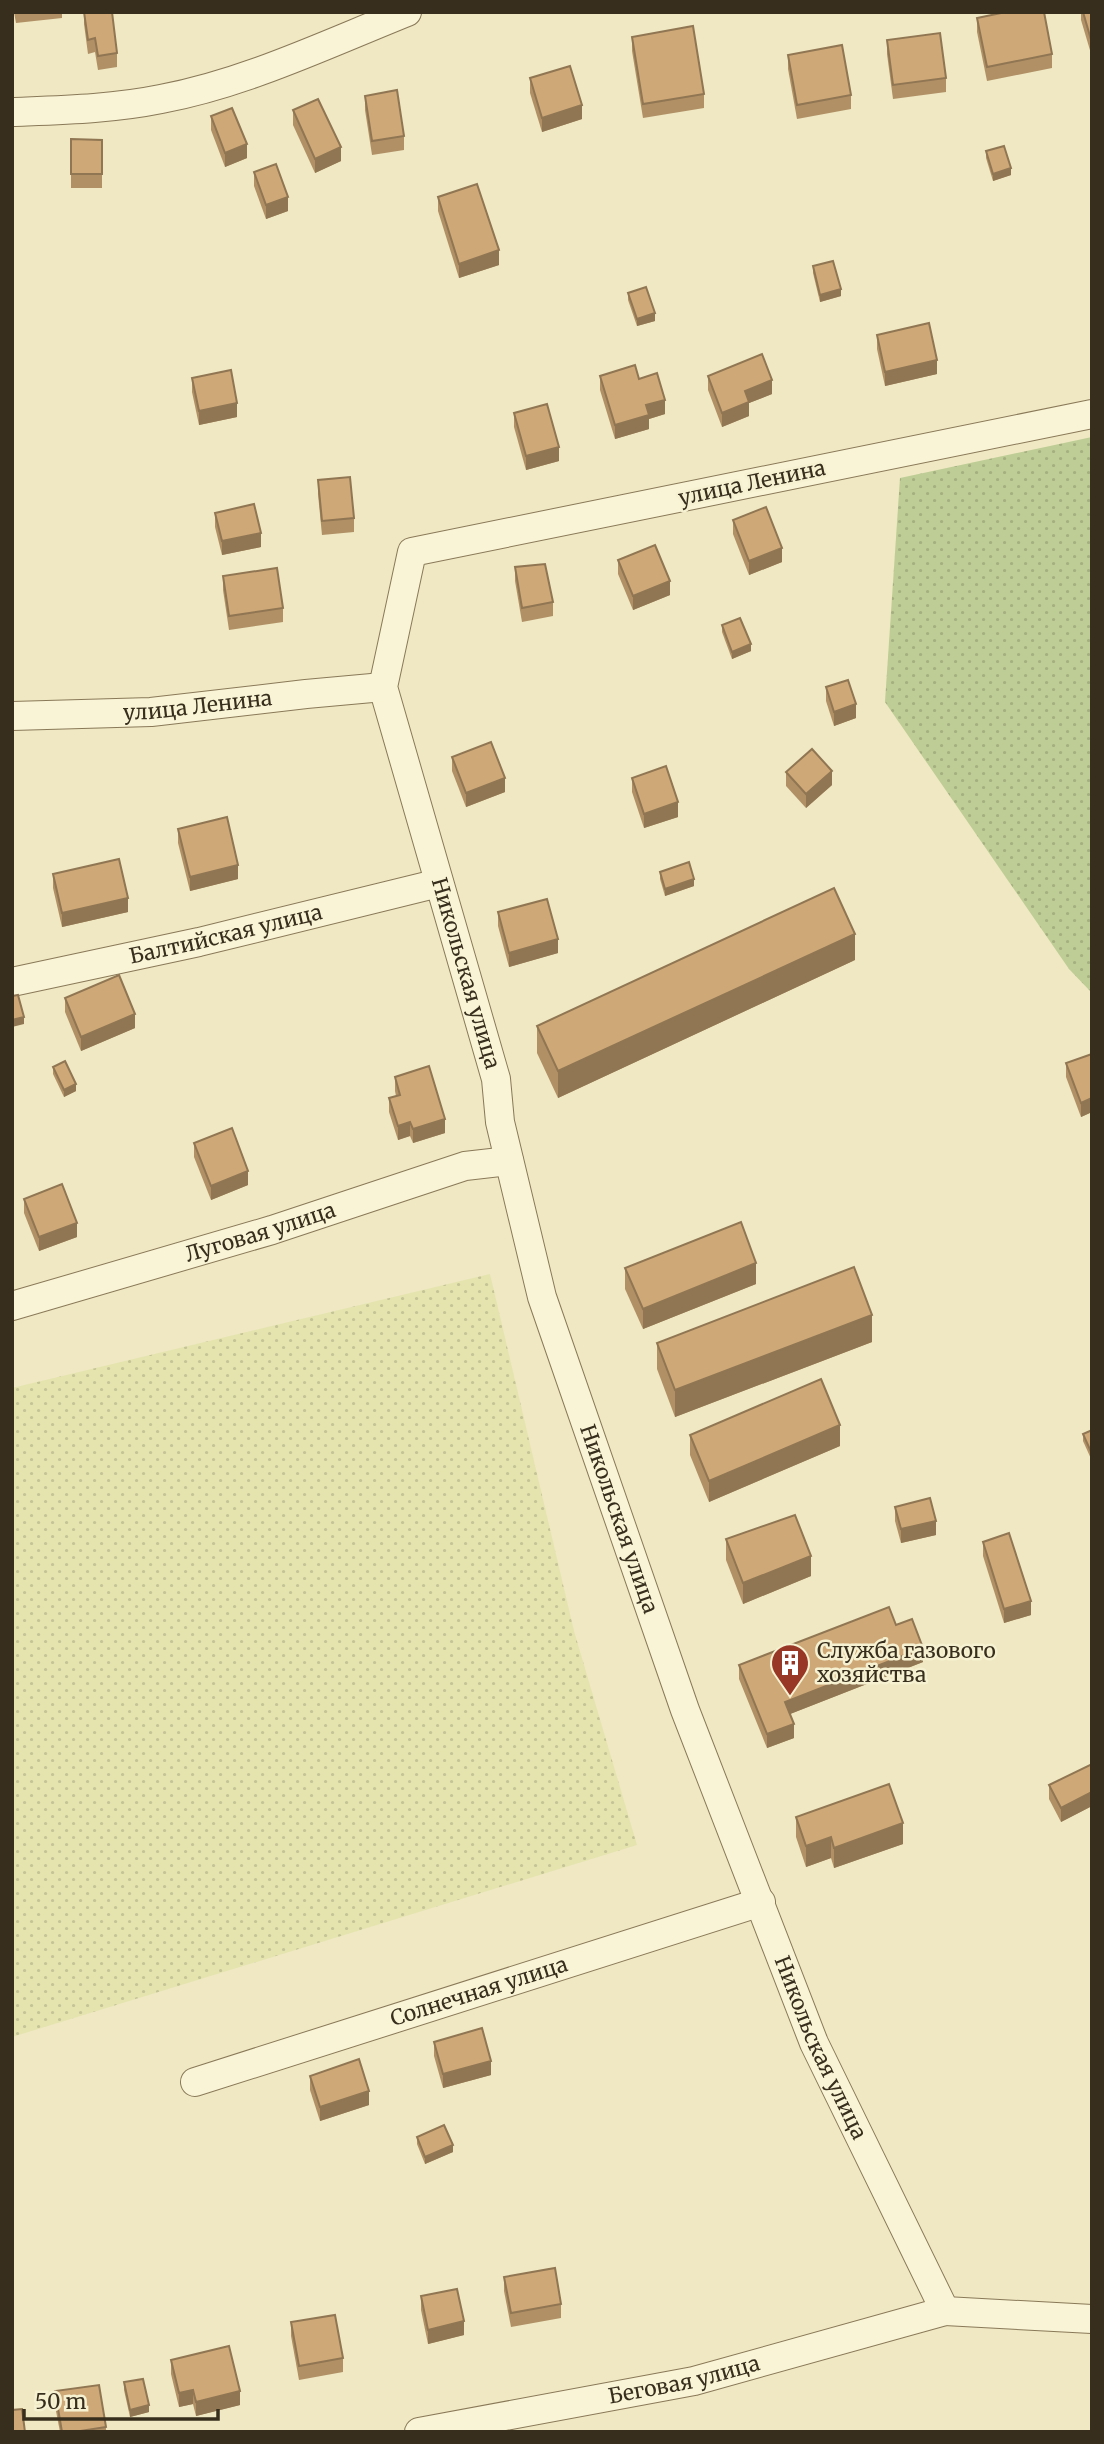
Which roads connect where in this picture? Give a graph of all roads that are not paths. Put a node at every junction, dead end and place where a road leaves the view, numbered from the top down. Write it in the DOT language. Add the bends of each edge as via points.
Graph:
graph roads {
  1 [pos="407,12"];
  2 [pos="12,111"];
  3 [pos="1092,414"];
  4 [pos="412,552"];
  5 [pos="383,687"];
  6 [pos="12,716"];
  7 [pos="439,883"];
  8 [pos="12,982"];
  9 [pos="509,1161"];
  10 [pos="12,1306"];
  11 [pos="761,1902"];
  12 [pos="195,2082"];
  13 [pos="945,2311"];
  14 [pos="1092,2319"];
  15 [pos="419,2432"];
  1 -- 2 [label="street" via="242,78 162,99 97,109"];
  3 -- 4 [label="street, улица Ленина"];
  4 -- 5 [label="street, Никольская улица"];
  5 -- 6 [label="street, улица Ленина" via="151,712"];
  5 -- 7 [label="street, Никольская улица"];
  7 -- 8 [label="street, Балтийская улица"];
  7 -- 9 [label="street, Никольская улица" via="496,1079"];
  9 -- 10 [label="street, Луговая улица" via="466,1166 272,1230"];
  9 -- 11 [label="street, Никольская улица" via="542,1297 685,1710"];
  11 -- 12 [label="street, Солнечная улица"];
  11 -- 13 [label="street, Никольская улица" via="814,2043"];
  13 -- 14 [label="street"];
  13 -- 15 [label="street, Беговая улица" via="694,2381"];
}
